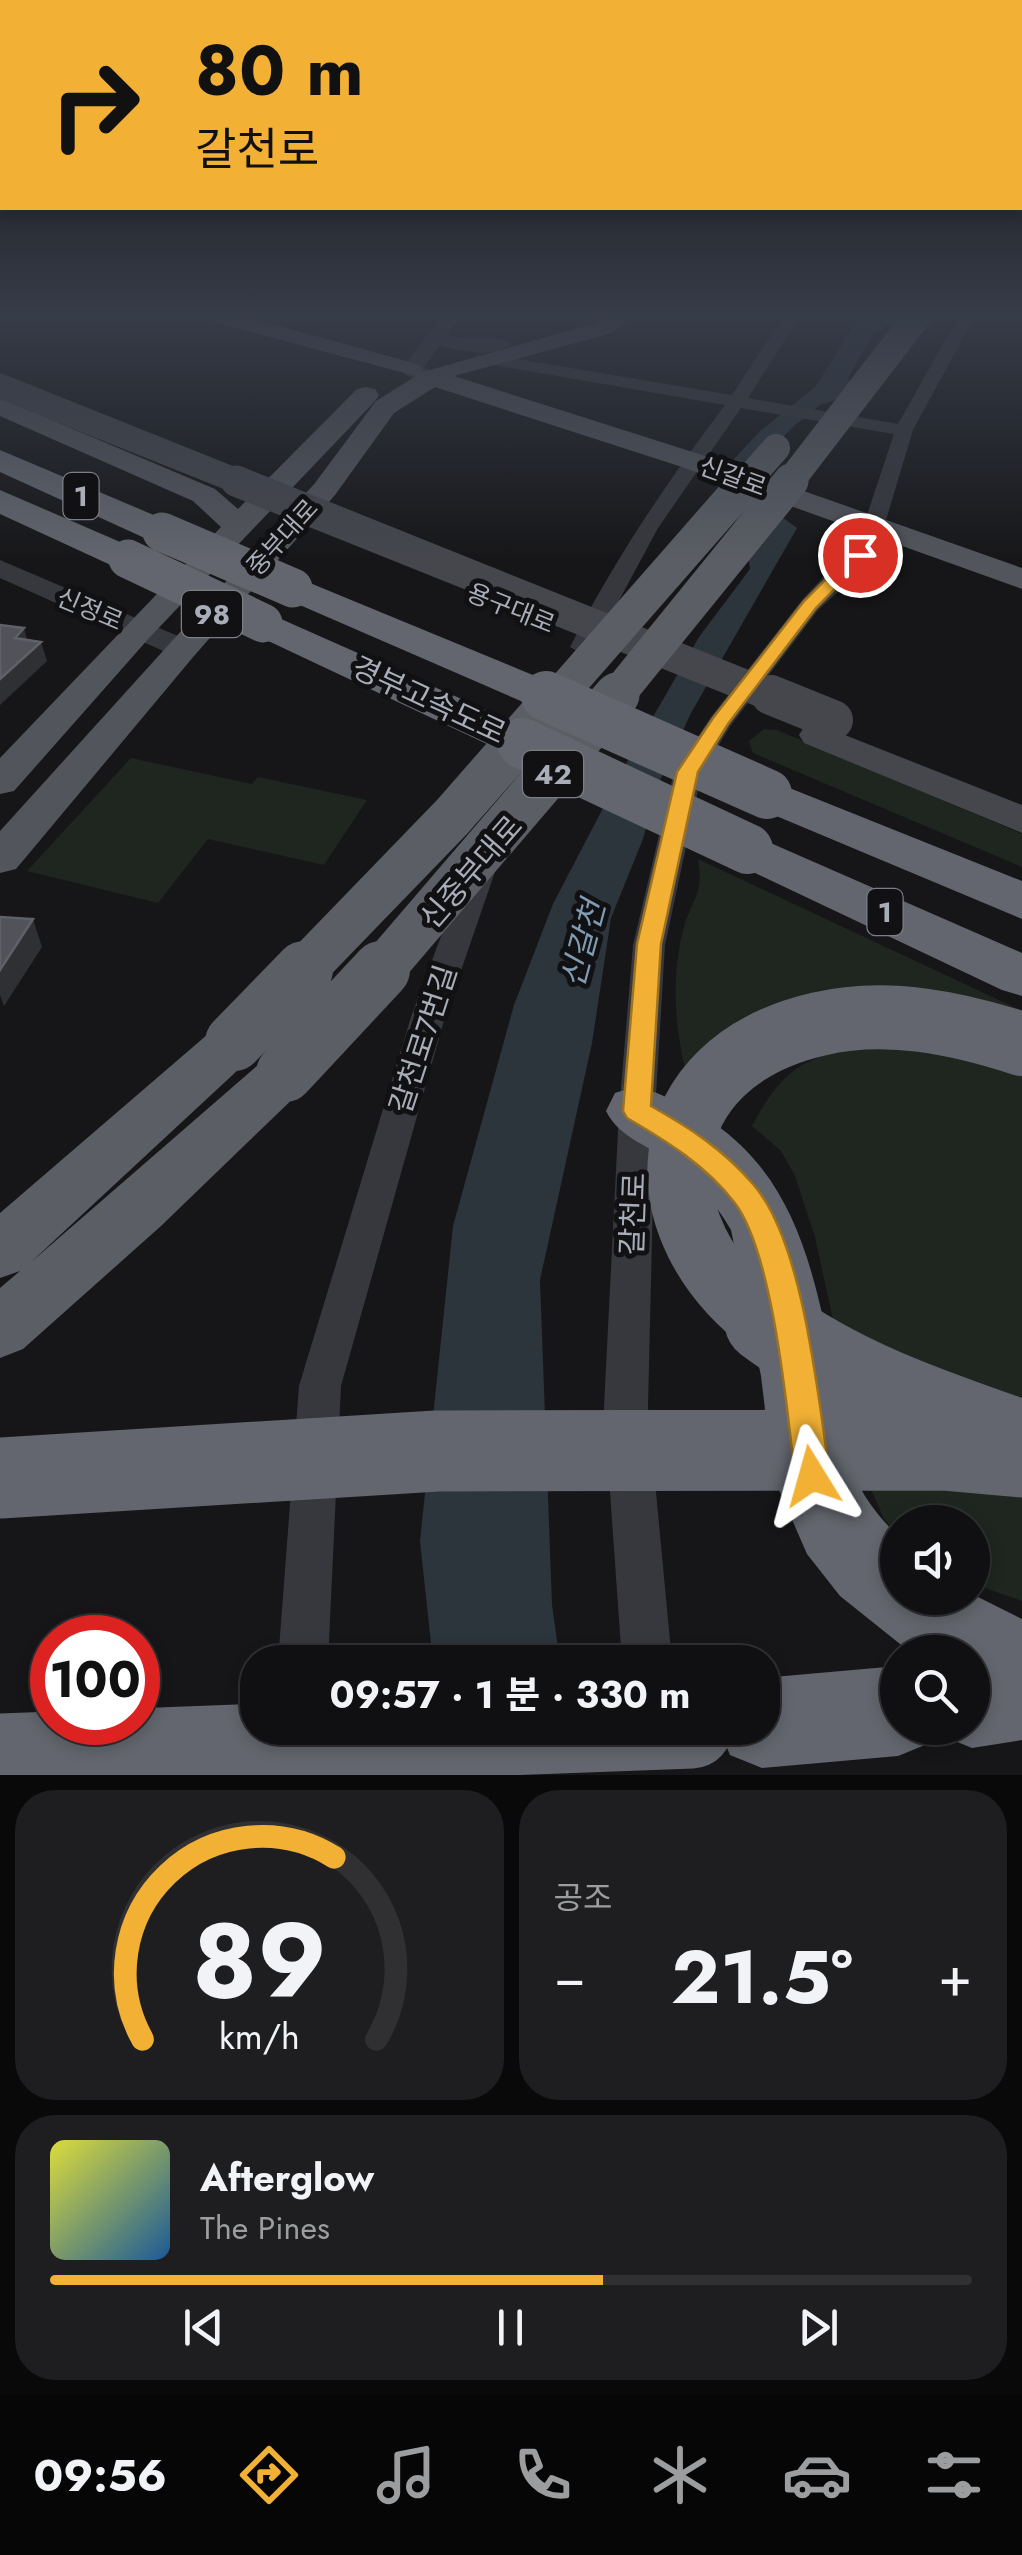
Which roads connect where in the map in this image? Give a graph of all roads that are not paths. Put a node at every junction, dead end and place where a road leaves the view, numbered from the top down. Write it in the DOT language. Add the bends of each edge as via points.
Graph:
graph roads {
  1 [pos="0,397"];
  2 [pos="26,397"];
  3 [pos="364,397"];
  4 [pos="400,397"];
  5 [pos="492,397"];
  6 [pos="714,397"];
  7 [pos="742,397"];
  8 [pos="818,397"];
  9 [pos="858,397"];
  10 [pos="914,397"];
  11 [pos="739,402"];
  12 [pos="0,406"];
  13 [pos="894,428"];
  14 [pos="0,460"];
  15 [pos="698,464"];
  16 [pos="0,500"];
  17 [pos="865,523"];
  18 [pos="239,527"];
  19 [pos="3,573"];
  20 [pos="1022,579"];
  21 [pos="138,630"];
  22 [pos="180,648"];
  23 [pos="825,727"];
  24 [pos="0,782"];
  25 [pos="1022,792"];
  26 [pos="1022,820"];
  27 [pos="0,859"];
  28 [pos="1022,901"];
  29 [pos="1022,976"];
  30 [pos="1022,1044"];
  31 [pos="637,1111"];
  32 [pos="0,1251"];
  33 [pos="0,1328"];
  34 [pos="1022,1441"];
  35 [pos="1022,1457"];
  36 [pos="0,1478"];
  37 [pos="880,1574"];
  38 [pos="931,1615"];
  39 [pos="305,1645"];
  40 [pos="646,1645"];
  41 [pos="1022,1664"];
  42 [pos="1022,1696"];
  43 [pos="990,1700"];
  44 [pos="880,1713"];
  45 [pos="780,1723"];
  46 [pos="240,1745"];
  47 [pos="299,1745"];
  48 [pos="653,1745"];
  49 [pos="0,1754"];
  50 [pos="297,1775"];
  51 [pos="656,1775"];
  1 -- 23 [label="main road, 용구대로, bridge"];
  2 -- 23 [label="main road, 용구대로, bridge"];
  3 -- 18 [label="main road, 중부대로 / 98"];
  4 -- 22 [label="main road, 중부대로 / 98" via="384,406 325,489"];
  5 -- 15 [label="main road, 신갈로"];
  6 -- 11 [label="street"];
  7 -- 11 [label="street, 갈천로7번길"];
  8 -- 32 [label="highway, 신중부대로 / 42, bridge" via="648,596 339,937 200,1075"];
  9 -- 33 [label="highway, 신중부대로 / 42, bridge" via="400,954 271,1086"];
  10 -- 13 [label="street, 갈천로"];
  11 -- 13 [label="street"];
  11 -- 15 [label="street, 갈천로7번길"];
  12 -- 18 [label="main road" via="204,495"];
  13 -- 17 [label="street, 갈천로"];
  14 -- 28 [label="highway, 경부고속도로 / 1, bridge"];
  15 -- 17 [label="main road, 신갈로, bridge"];
  15 -- 39 [label="street, 갈천로7번길" via="606,598 503,809 428,1016 320,1386"];
  16 -- 29 [label="highway, 경부고속도로 / 1, bridge"];
  17 -- 20 [label="main road, 신갈로"];
  17 -- 31 [label="street, 갈천로" via="860,555 810,604 688,772 649,944"];
  18 -- 21 [label="main road, 중부대로 / 98"];
  19 -- 21 [label="street, 신정로"];
  21 -- 22 [label="street, 신정로"];
  21 -- 24 [label="main road, 중부대로 / 98"];
  22 -- 27 [label="main road, 중부대로 / 98"];
  23 -- 25 [label="main road, 용구대로"];
  23 -- 26 [label="main road, 용구대로"];
  30 -- 34 [label="highway, bridge" via="924,1020 863,1019 792,1031 754,1048 706,1094 676,1148 675,1182 701,1254 766,1323 866,1382"];
  31 -- 37 [label="highway" via="698,1146 763,1223 812,1476 843,1540"];
  31 -- 40 [label="street, 갈천로" via="626,1407"];
  35 -- 36 [label="highway, bridge" via="943,1450 437,1451"];
  38 -- 41 [label="highway"];
  42 -- 43 [label="highway"];
  44 -- 45 [label="highway"];
  46 -- 49 [label="highway, bridge"];
  47 -- 50 [label="street"];
  48 -- 51 [label="street"];
}
